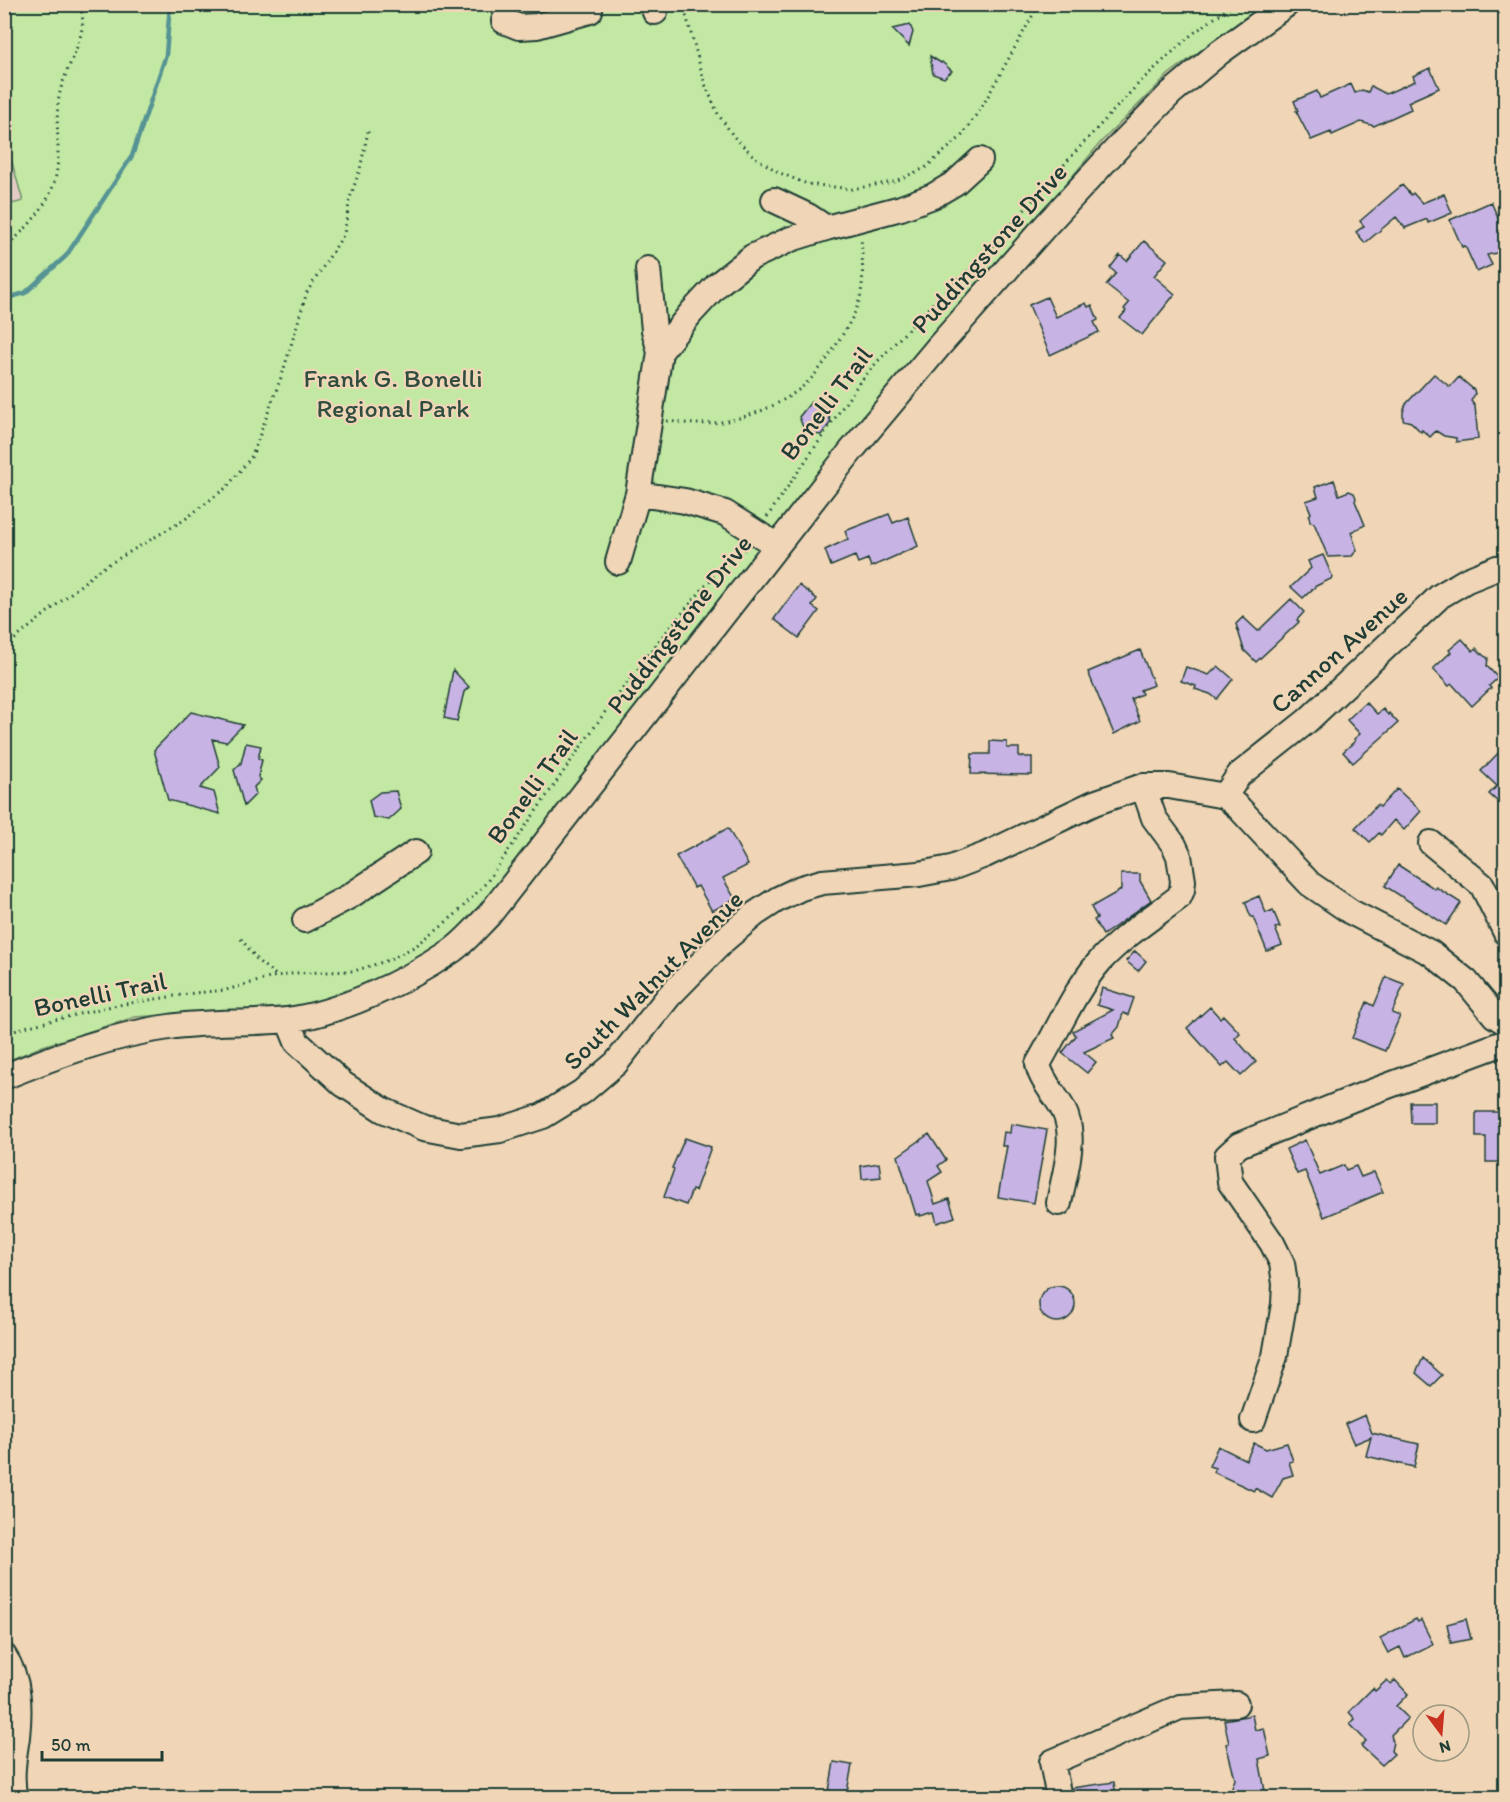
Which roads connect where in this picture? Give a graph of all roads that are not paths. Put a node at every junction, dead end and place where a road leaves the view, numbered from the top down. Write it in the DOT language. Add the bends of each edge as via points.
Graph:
graph roads {
  1 [pos="1287,4"];
  2 [pos="592,14"];
  3 [pos="504,21"];
  4 [pos="980,160"];
  5 [pos="774,200"];
  6 [pos="826,228"];
  7 [pos="648,269"];
  8 [pos="660,352"];
  9 [pos="638,494"];
  10 [pos="767,540"];
  11 [pos="618,562"];
  12 [pos="1506,567"];
  13 [pos="1143,786"];
  14 [pos="1225,796"];
  15 [pos="1431,843"];
  16 [pos="416,852"];
  17 [pos="305,920"];
  18 [pos="1506,933"];
  19 [pos="1502,1015"];
  20 [pos="288,1020"];
  21 [pos="1506,1042"];
  22 [pos="4,1077"];
  23 [pos="1059,1203"];
  24 [pos="1253,1420"];
  25 [pos="4,1656"];
  26 [pos="1236,1704"];
  27 [pos="15,1797"];
  28 [pos="1059,1797"];
  1 -- 10 [label="street, Puddingstone Drive" via="1220,52 1122,143"];
  2 -- 3 [label="street" via="537,26 519,27"];
  4 -- 6 [label="street" via="933,196"];
  5 -- 6 [label="street"];
  6 -- 8 [label="street" via="752,257 711,292"];
  7 -- 8 [label="street"];
  8 -- 9 [label="street"];
  9 -- 10 [label="street" via="685,501 725,513"];
  9 -- 11 [label="street"];
  10 -- 20 [label="street, Puddingstone Drive" via="489,915 452,951 404,979 322,1013"];
  12 -- 14 [label="street, Cannon Avenue" via="1467,580 1440,596 1307,721 1239,775"];
  13 -- 14 [label="street, South Walnut Avenue" via="1168,786"];
  13 -- 20 [label="street, South Walnut Avenue" via="1094,803 951,868 822,882 778,898 724,940 669,996 616,1063 582,1092 543,1116 500,1130 461,1135 424,1128 383,1110 343,1084 297,1042"];
  13 -- 23 [label="street" via="1154,818 1179,856 1182,890 1179,897 1101,961 1073,1000 1038,1064 1069,1126 1070,1144"];
  14 -- 19 [label="street" via="1310,884 1351,912 1431,953"];
  15 -- 18 [label="street" via="1482,885"];
  16 -- 17 [label="street" via="350,896"];
  20 -- 22 [label="street, Puddingstone Drive" via="170,1026 128,1035"];
  21 -- 24 [label="street" via="1239,1145 1227,1156 1230,1182 1282,1263 1284,1304 1275,1356"];
  25 -- 27 [label="street" via="18,1687 12,1765"];
  26 -- 28 [label="street" via="1180,1707 1052,1762"];
}
